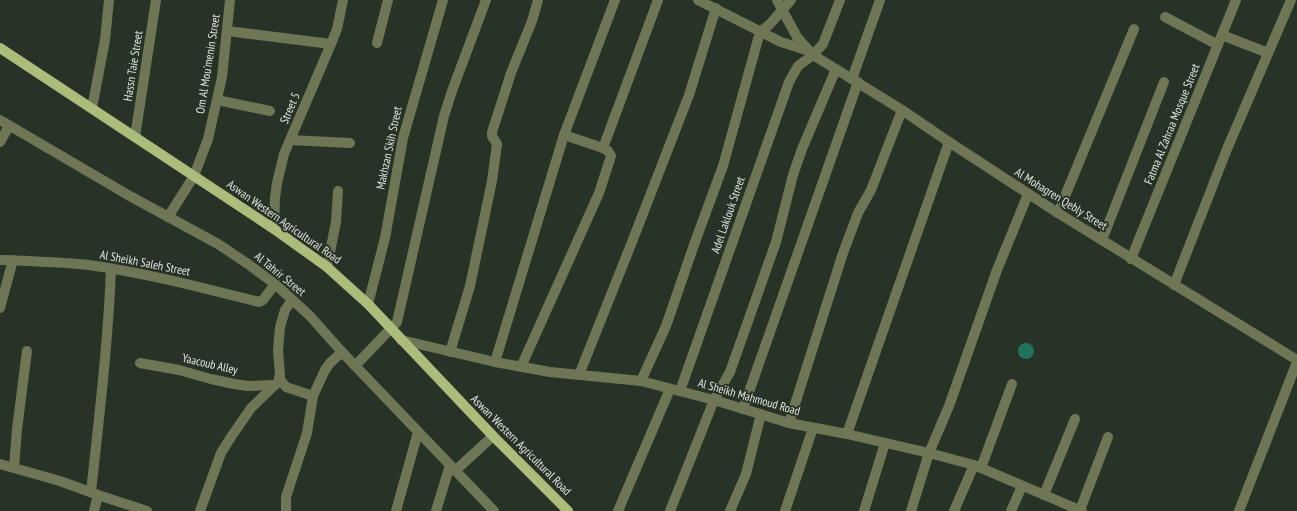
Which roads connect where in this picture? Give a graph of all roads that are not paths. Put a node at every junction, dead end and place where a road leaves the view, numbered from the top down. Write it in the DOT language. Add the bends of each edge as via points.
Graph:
graph roads {
  1 [pos="109,0"];
  2 [pos="156,0"];
  3 [pos="230,0"];
  4 [pos="343,0"];
  5 [pos="388,0"];
  6 [pos="443,0"];
  7 [pos="486,0"];
  8 [pos="538,0"];
  9 [pos="616,0"];
  10 [pos="658,0"];
  11 [pos="698,0"];
  12 [pos="777,0"];
  13 [pos="791,0"];
  14 [pos="840,0"];
  15 [pos="880,0"];
  16 [pos="1236,0"];
  17 [pos="1291,0"];
  18 [pos="716,8"];
  19 [pos="782,9"];
  20 [pos="1165,17"];
  21 [pos="1134,29"];
  22 [pos="227,31"];
  23 [pos="760,32"];
  24 [pos="1220,40"];
  25 [pos="377,43"];
  26 [pos="331,44"];
  27 [pos="0,48"];
  28 [pos="811,53"];
  29 [pos="1268,53"];
  30 [pos="836,69"];
  31 [pos="855,80"];
  32 [pos="1164,82"];
  33 [pos="218,100"];
  34 [pos="92,108"];
  35 [pos="902,110"];
  36 [pos="270,111"];
  37 [pos="0,120"];
  38 [pos="9,126"];
  39 [pos="564,135"];
  40 [pos="135,137"];
  41 [pos="290,140"];
  42 [pos="0,142"];
  43 [pos="949,142"];
  44 [pos="350,143"];
  45 [pos="604,148"];
  46 [pos="194,176"];
  47 [pos="338,191"];
  48 [pos="1028,194"];
  49 [pos="1058,213"];
  50 [pos="168,217"];
  51 [pos="274,229"];
  52 [pos="1102,240"];
  53 [pos="1131,259"];
  54 [pos="0,260"];
  55 [pos="13,260"];
  56 [pos="327,267"];
  57 [pos="111,269"];
  58 [pos="275,284"];
  59 [pos="1174,284"];
  60 [pos="292,300"];
  61 [pos="368,304"];
  62 [pos="0,308"];
  63 [pos="392,330"];
  64 [pos="401,340"];
  65 [pos="28,351"];
  66 [pos="342,352"];
  67 [pos="450,352"];
  68 [pos="1297,361"];
  69 [pos="495,362"];
  70 [pos="140,363"];
  71 [pos="355,366"];
  72 [pos="521,367"];
  73 [pos="578,375"];
  74 [pos="277,381"];
  75 [pos="641,381"];
  76 [pos="1012,384"];
  77 [pos="675,390"];
  78 [pos="313,396"];
  79 [pos="714,400"];
  80 [pos="742,409"];
  81 [pos="761,414"];
  82 [pos="1075,420"];
  83 [pos="789,423"];
  84 [pos="813,428"];
  85 [pos="418,432"];
  86 [pos="847,434"];
  87 [pos="493,436"];
  88 [pos="1108,438"];
  89 [pos="885,443"];
  90 [pos="929,453"];
  91 [pos="0,464"];
  92 [pos="977,467"];
  93 [pos="14,468"];
  94 [pos="453,468"];
  95 [pos="1022,486"];
  96 [pos="94,494"];
  97 [pos="1044,495"];
  98 [pos="94,511"];
  99 [pos="147,511"];
  100 [pos="200,511"];
  101 [pos="286,511"];
  102 [pos="396,511"];
  103 [pos="436,511"];
  104 [pos="494,511"];
  105 [pos="568,511"];
  106 [pos="618,511"];
  107 [pos="670,511"];
  108 [pos="730,511"];
  109 [pos="785,511"];
  110 [pos="864,511"];
  111 [pos="911,511"];
  112 [pos="954,511"];
  113 [pos="1011,511"];
  114 [pos="1081,511"];
  115 [pos="1239,511"];
  1 -- 34 [label="street" via="105,40"];
  2 -- 40 [label="street, Hassn Taie Street"];
  3 -- 22 [label="street, Om Al Mou'menin Street"];
  4 -- 26 [label="street, Street 5"];
  5 -- 25 [label="street"];
  6 -- 61 [label="street, Makhzan Skih Street" via="404,132 385,238"];
  7 -- 63 [label="street" via="444,116 400,315"];
  8 -- 67 [label="street" via="492,132 497,144 492,181 470,286"];
  9 -- 39 [label="street"];
  10 -- 45 [label="street"];
  11 -- 18 [label="street"];
  12 -- 19 [label="street"];
  13 -- 19 [label="street"];
  14 -- 28 [label="street, Adel Laklouk Street" via="826,38 818,50"];
  15 -- 31 [label="street"];
  16 -- 24 [label="street, Fatma Al Zahraa Mosque Street"];
  17 -- 29 [label="street"];
  18 -- 23 [label="street"];
  18 -- 73 [label="street" via="689,95"];
  19 -- 23 [label="street"];
  19 -- 28 [label="street" via="797,37"];
  20 -- 24 [label="street"];
  21 -- 49 [label="street"];
  22 -- 26 [label="street"];
  22 -- 33 [label="street, Om Al Mou'menin Street"];
  23 -- 28 [label="street"];
  23 -- 75 [label="street" via="723,166 666,326"];
  24 -- 29 [label="street"];
  24 -- 53 [label="street, Fatma Al Zahraa Mosque Street"];
  26 -- 41 [label="street, Street 5"];
  27 -- 34 [label="main road, Aswan Western Agricultural Road"];
  28 -- 30 [label="street, Al Mohagren Qebly Street"];
  28 -- 77 [label="street, Adel Laklouk Street" via="798,66 789,82"];
  29 -- 59 [label="street"];
  30 -- 31 [label="street, Al Mohagren Qebly Street"];
  30 -- 79 [label="street" via="802,149 776,242 730,372"];
  31 -- 35 [label="street, Al Mohagren Qebly Street"];
  31 -- 80 [label="street"];
  32 -- 52 [label="street"];
  33 -- 36 [label="street"];
  33 -- 46 [label="street, Om Al Mou'menin Street" via="206,145"];
  34 -- 40 [label="main road, Aswan Western Agricultural Road"];
  35 -- 43 [label="street, Al Mohagren Qebly Street"];
  35 -- 83 [label="street" via="843,253"];
  37 -- 38 [label="street, Al Tahrir Street"];
  38 -- 42 [label="street"];
  38 -- 50 [label="street, Al Tahrir Street"];
  39 -- 45 [label="street"];
  39 -- 69 [label="street"];
  40 -- 46 [label="main road, Aswan Western Agricultural Road"];
  41 -- 44 [label="street"];
  41 -- 51 [label="street, Street 5" via="277,183"];
  43 -- 48 [label="street, Al Mohagren Qebly Street"];
  43 -- 86 [label="street"];
  45 -- 72 [label="street" via="611,156 599,193"];
  46 -- 50 [label="street, Om Al Mou'menin Street"];
  46 -- 51 [label="main road, Aswan Western Agricultural Road"];
  47 -- 56 [label="street" via="336,222"];
  48 -- 49 [label="street, Al Mohagren Qebly Street"];
  48 -- 90 [label="street" via="997,270 950,406"];
  49 -- 52 [label="street, Al Mohagren Qebly Street"];
  50 -- 58 [label="street, Al Tahrir Street" via="234,254"];
  51 -- 56 [label="main road, Aswan Western Agricultural Road"];
  52 -- 53 [label="street, Al Mohagren Qebly Street"];
  53 -- 59 [label="street, Al Mohagren Qebly Street"];
  54 -- 55 [label="street, Al Sheikh Saleh Street"];
  55 -- 57 [label="street, Al Sheikh Saleh Street"];
  55 -- 62 [label="street"];
  56 -- 61 [label="main road, Aswan Western Agricultural Road"];
  57 -- 58 [label="street, Al Sheikh Saleh Street" via="161,278 259,302"];
  57 -- 96 [label="street"];
  58 -- 60 [label="street, Al Tahrir Street"];
  59 -- 68 [label="street, Al Mohagren Qebly Street"];
  60 -- 66 [label="street, Al Tahrir Street"];
  60 -- 74 [label="street" via="285,310 280,327"];
  61 -- 63 [label="main road, Aswan Western Agricultural Road"];
  63 -- 64 [label="main road, Aswan Western Agricultural Road"];
  63 -- 71 [label="street"];
  64 -- 67 [label="street, Al Sheikh Mahmoud Road"];
  64 -- 87 [label="main road, Aswan Western Agricultural Road"];
  65 -- 93 [label="street"];
  66 -- 71 [label="street, Al Tahrir Street"];
  66 -- 78 [label="street" via="325,370"];
  67 -- 69 [label="street, Al Sheikh Mahmoud Road"];
  68 -- 115 [label="street"];
  69 -- 72 [label="street, Al Sheikh Mahmoud Road"];
  70 -- 74 [label="street, Yaacoub Alley" via="234,384 261,386"];
  71 -- 85 [label="street, Al Tahrir Street"];
  72 -- 73 [label="street, Al Sheikh Mahmoud Road"];
  73 -- 75 [label="street, Al Sheikh Mahmoud Road"];
  74 -- 78 [label="street" via="286,387"];
  74 -- 100 [label="street" via="251,408 231,436 221,454"];
  75 -- 77 [label="street, Al Sheikh Mahmoud Road"];
  76 -- 92 [label="street"];
  77 -- 79 [label="street, Al Sheikh Mahmoud Road"];
  77 -- 106 [label="street, Adel Laklouk Street"];
  78 -- 101 [label="street" via="307,433 286,497"];
  79 -- 80 [label="street, Al Sheikh Mahmoud Road"];
  79 -- 107 [label="street"];
  80 -- 81 [label="street, Al Sheikh Mahmoud Road"];
  81 -- 83 [label="street, Al Sheikh Mahmoud Road"];
  81 -- 108 [label="street" via="746,474"];
  82 -- 97 [label="street"];
  83 -- 84 [label="street, Al Sheikh Mahmoud Road"];
  84 -- 86 [label="street, Al Sheikh Mahmoud Road"];
  84 -- 109 [label="street"];
  85 -- 94 [label="street, Al Tahrir Street"];
  85 -- 102 [label="street"];
  86 -- 89 [label="street, Al Sheikh Mahmoud Road"];
  87 -- 94 [label="street"];
  87 -- 105 [label="main road, Aswan Western Agricultural Road"];
  88 -- 114 [label="street"];
  89 -- 90 [label="street, Al Sheikh Mahmoud Road"];
  89 -- 110 [label="street"];
  90 -- 92 [label="street, Al Sheikh Mahmoud Road"];
  90 -- 111 [label="street"];
  91 -- 93 [label="street"];
  92 -- 95 [label="street, Al Sheikh Mahmoud Road"];
  92 -- 112 [label="street"];
  93 -- 96 [label="street"];
  94 -- 103 [label="street"];
  94 -- 104 [label="street, Al Tahrir Street"];
  95 -- 97 [label="street, Al Sheikh Mahmoud Road"];
  95 -- 113 [label="street"];
  96 -- 98 [label="street"];
  96 -- 99 [label="street"];
  97 -- 114 [label="street, Al Sheikh Mahmoud Road"];
}
